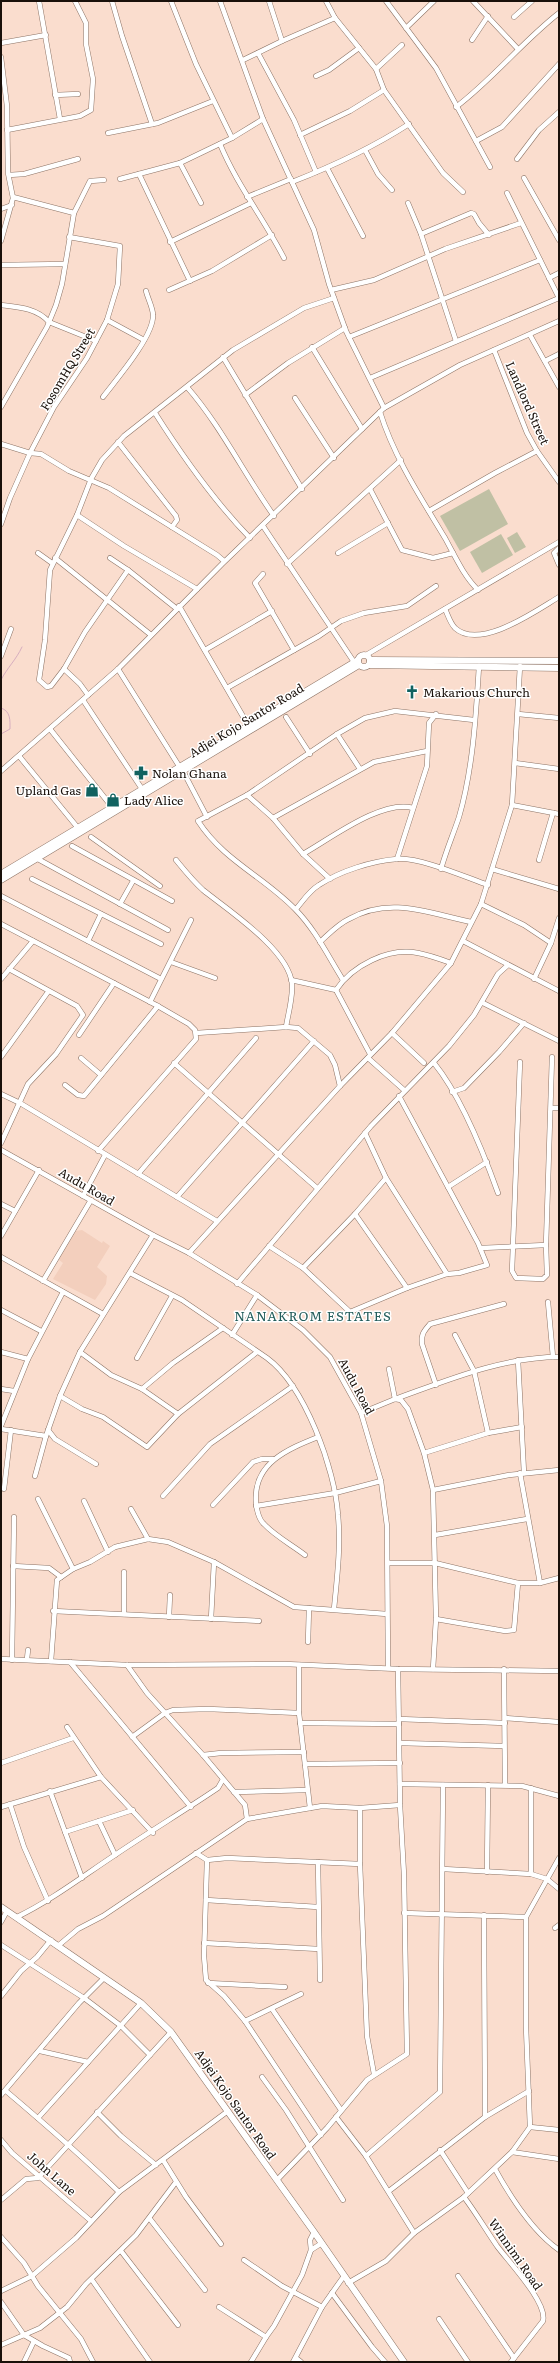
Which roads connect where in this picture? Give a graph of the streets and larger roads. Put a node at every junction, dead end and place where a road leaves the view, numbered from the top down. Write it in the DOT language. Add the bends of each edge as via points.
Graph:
graph roads {
  1 [pos="39,1"];
  2 [pos="75,1"];
  3 [pos="112,1"];
  4 [pos="171,1"];
  5 [pos="220,1"];
  6 [pos="270,1"];
  7 [pos="326,1"];
  8 [pos="386,1"];
  9 [pos="434,1"];
  10 [pos="473,1"];
  11 [pos="532,1"];
  12 [pos="559,13"];
  13 [pos="488,16"];
  14 [pos="514,17"];
  15 [pos="335,18"];
  16 [pos="406,28"];
  17 [pos="46,35"];
  18 [pos="472,40"];
  19 [pos="282,41"];
  20 [pos="1,42"];
  21 [pos="402,45"];
  22 [pos="359,48"];
  23 [pos="517,48"];
  24 [pos="258,53"];
  25 [pos="1,57"];
  26 [pos="243,60"];
  27 [pos="559,64"];
  28 [pos="376,69"];
  29 [pos="316,76"];
  30 [pos="384,90"];
  31 [pos="78,94"];
  32 [pos="55,95"];
  33 [pos="4,99"];
  34 [pos="213,100"];
  35 [pos="456,107"];
  36 [pos="559,112"];
  37 [pos="60,119"];
  38 [pos="264,119"];
  39 [pos="152,124"];
  40 [pos="409,124"];
  41 [pos="7,130"];
  42 [pos="108,133"];
  43 [pos="300,135"];
  44 [pos="232,138"];
  45 [pos="476,141"];
  46 [pos="220,144"];
  47 [pos="365,150"];
  48 [pos="517,158"];
  49 [pos="78,159"];
  50 [pos="180,163"];
  51 [pos="490,167"];
  52 [pos="327,168"];
  53 [pos="316,172"];
  54 [pos="139,174"];
  55 [pos="9,176"];
  56 [pos="524,178"];
  57 [pos="120,179"];
  58 [pos="104,180"];
  59 [pos="291,180"];
  60 [pos="392,190"];
  61 [pos="463,192"];
  62 [pos="507,192"];
  63 [pos="13,196"];
  64 [pos="247,197"];
  65 [pos="201,203"];
  66 [pos="251,203"];
  67 [pos="408,204"];
  68 [pos="12,205"];
  69 [pos="1,210"];
  70 [pos="74,213"];
  71 [pos="521,223"];
  72 [pos="421,234"];
  73 [pos="489,234"];
  74 [pos="272,235"];
  75 [pos="363,236"];
  76 [pos="69,237"];
  77 [pos="559,240"];
  78 [pos="1,241"];
  79 [pos="170,242"];
  80 [pos="427,257"];
  81 [pos="284,258"];
  82 [pos="540,260"];
  83 [pos="64,264"];
  84 [pos="1,265"];
  85 [pos="559,273"];
  86 [pos="549,278"];
  87 [pos="190,281"];
  88 [pos="169,290"];
  89 [pos="331,290"];
  90 [pos="146,291"];
  91 [pos="334,298"];
  92 [pos="559,298"];
  93 [pos="442,300"];
  94 [pos="1,305"];
  95 [pos="107,320"];
  96 [pos="559,321"];
  97 [pos="49,322"];
  98 [pos="345,328"];
  99 [pos="530,335"];
  100 [pos="349,337"];
  101 [pos="144,340"];
  102 [pos="96,341"];
  103 [pos="456,341"];
  104 [pos="312,347"];
  105 [pos="494,350"];
  106 [pos="559,354"];
  107 [pos="223,357"];
  108 [pos="545,361"];
  109 [pos="370,378"];
  110 [pos="187,387"];
  111 [pos="559,387"];
  112 [pos="245,395"];
  113 [pos="103,397"];
  114 [pos="295,398"];
  115 [pos="1,407"];
  116 [pos="384,408"];
  117 [pos="380,412"];
  118 [pos="155,413"];
  119 [pos="362,429"];
  120 [pos="118,442"];
  121 [pos="1,444"];
  122 [pos="537,451"];
  123 [pos="30,453"];
  124 [pos="334,458"];
  125 [pos="401,460"];
  126 [pos="91,479"];
  127 [pos="559,482"];
  128 [pos="302,489"];
  129 [pos="370,489"];
  130 [pos="429,511"];
  131 [pos="77,515"];
  132 [pos="274,516"];
  133 [pos="388,523"];
  134 [pos="1,524"];
  135 [pos="262,526"];
  136 [pos="172,527"];
  137 [pos="250,538"];
  138 [pos="559,542"];
  139 [pos="559,548"];
  140 [pos="38,553"];
  141 [pos="338,553"];
  142 [pos="453,553"];
  143 [pos="55,558"];
  144 [pos="110,558"];
  145 [pos="224,562"];
  146 [pos="52,564"];
  147 [pos="287,564"];
  148 [pos="559,564"];
  149 [pos="128,570"];
  150 [pos="263,574"];
  151 [pos="436,586"];
  152 [pos="197,589"];
  153 [pos="478,590"];
  154 [pos="559,597"];
  155 [pos="109,599"];
  156 [pos="178,608"];
  157 [pos="445,609"];
  158 [pos="272,611"];
  159 [pos="331,627"];
  160 [pos="11,629"];
  161 [pos="152,635"];
  162 [pos="205,650"];
  163 [pos="294,650"];
  164 [pos="1,656"];
  165 [pos="368,660"];
  166 [pos="559,661"];
  167 [pos="357,662"];
  168 [pos="479,666"];
  169 [pos="520,666"];
  170 [pos="559,668"];
  171 [pos="64,669"];
  172 [pos="118,669"];
  173 [pos="227,688"];
  174 [pos="88,695"];
  175 [pos="84,700"];
  176 [pos="436,714"];
  177 [pos="518,714"];
  178 [pos="286,717"];
  179 [pos="559,718"];
  180 [pos="474,720"];
  181 [pos="248,725"];
  182 [pos="50,729"];
  183 [pos="337,734"];
  184 [pos="427,751"];
  185 [pos="310,754"];
  186 [pos="19,756"];
  187 [pos="515,763"];
  188 [pos="181,769"];
  189 [pos="360,769"];
  190 [pos="559,769"];
  191 [pos="1,771"];
  192 [pos="142,789"];
  193 [pos="247,795"];
  194 [pos="512,805"];
  195 [pos="112,807"];
  196 [pos="413,808"];
  197 [pos="553,813"];
  198 [pos="559,814"];
  199 [pos="207,817"];
  200 [pos="273,818"];
  201 [pos="78,828"];
  202 [pos="91,837"];
  203 [pos="72,846"];
  204 [pos="303,854"];
  205 [pos="36,858"];
  206 [pos="397,859"];
  207 [pos="176,860"];
  208 [pos="539,860"];
  209 [pos="441,869"];
  210 [pos="492,869"];
  211 [pos="1,874"];
  212 [pos="32,879"];
  213 [pos="330,879"];
  214 [pos="1,880"];
  215 [pos="133,881"];
  216 [pos="488,885"];
  217 [pos="160,886"];
  218 [pos="559,889"];
  219 [pos="1,896"];
  220 [pos="172,901"];
  221 [pos="120,904"];
  222 [pos="481,904"];
  223 [pos="296,909"];
  224 [pos="101,914"];
  225 [pos="559,918"];
  226 [pos="191,920"];
  227 [pos="471,922"];
  228 [pos="1,924"];
  229 [pos="168,930"];
  230 [pos="33,941"];
  231 [pos="463,941"];
  232 [pos="88,942"];
  233 [pos="320,942"];
  234 [pos="551,943"];
  235 [pos="161,944"];
  236 [pos="171,962"];
  237 [pos="451,963"];
  238 [pos="508,965"];
  239 [pos="9,969"];
  240 [pos="215,978"];
  241 [pos="1,979"];
  242 [pos="161,979"];
  243 [pos="534,979"];
  244 [pos="291,980"];
  245 [pos="342,980"];
  246 [pos="114,983"];
  247 [pos="336,990"];
  248 [pos="559,991"];
  249 [pos="48,992"];
  250 [pos="150,1002"];
  251 [pos="482,1003"];
  252 [pos="158,1006"];
  253 [pos="524,1023"];
  254 [pos="286,1027"];
  255 [pos="196,1033"];
  256 [pos="392,1033"];
  257 [pos="79,1035"];
  258 [pos="256,1038"];
  259 [pos="314,1041"];
  260 [pos="559,1041"];
  261 [pos="369,1056"];
  262 [pos="1,1057"];
  263 [pos="552,1057"];
  264 [pos="81,1058"];
  265 [pos="520,1062"];
  266 [pos="174,1063"];
  267 [pos="434,1063"];
  268 [pos="424,1064"];
  269 [pos="101,1075"];
  270 [pos="65,1085"];
  271 [pos="340,1086"];
  272 [pos="404,1090"];
  273 [pos="452,1092"];
  274 [pos="208,1093"];
  275 [pos="1,1094"];
  276 [pos="398,1096"];
  277 [pos="20,1103"];
  278 [pos="551,1108"];
  279 [pos="559,1108"];
  280 [pos="243,1124"];
  281 [pos="365,1133"];
  282 [pos="1,1143"];
  283 [pos="1,1150"];
  284 [pos="98,1151"];
  285 [pos="278,1154"];
  286 [pos="105,1155"];
  287 [pos="487,1162"];
  288 [pos="39,1170"];
  289 [pos="138,1174"];
  290 [pos="386,1178"];
  291 [pos="448,1187"];
  292 [pos="317,1188"];
  293 [pos="498,1193"];
  294 [pos="83,1196"];
  295 [pos="177,1197"];
  296 [pos="90,1200"];
  297 [pos="1,1204"];
  298 [pos="15,1211"];
  299 [pos="355,1214"];
  300 [pos="217,1221"];
  301 [pos="153,1235"];
  302 [pos="1,1236"];
  303 [pos="546,1245"];
  304 [pos="269,1246"];
  305 [pos="513,1246"];
  306 [pos="481,1248"];
  307 [pos="189,1253"];
  308 [pos="1,1257"];
  309 [pos="303,1268"];
  310 [pos="130,1273"];
  311 [pos="447,1274"];
  312 [pos="43,1281"];
  313 [pos="236,1284"];
  314 [pos="407,1288"];
  315 [pos="63,1292"];
  316 [pos="257,1295"];
  317 [pos="172,1296"];
  318 [pos="548,1302"];
  319 [pos="504,1304"];
  320 [pos="1,1310"];
  321 [pos="103,1314"];
  322 [pos="224,1328"];
  323 [pos="41,1331"];
  324 [pos="232,1335"];
  325 [pos="455,1335"];
  326 [pos="1,1352"];
  327 [pos="80,1352"];
  328 [pos="257,1352"];
  329 [pos="553,1357"];
  330 [pos="559,1357"];
  331 [pos="137,1358"];
  332 [pos="28,1359"];
  333 [pos="518,1360"];
  334 [pos="389,1369"];
  335 [pos="474,1371"];
  336 [pos="436,1384"];
  337 [pos="293,1386"];
  338 [pos="1,1389"];
  339 [pos="142,1389"];
  340 [pos="14,1391"];
  341 [pos="60,1396"];
  342 [pos="395,1398"];
  343 [pos="361,1413"];
  344 [pos="178,1414"];
  345 [pos="1,1427"];
  346 [pos="522,1427"];
  347 [pos="11,1430"];
  348 [pos="48,1430"];
  349 [pos="488,1433"];
  350 [pos="46,1436"];
  351 [pos="318,1436"];
  352 [pos="424,1453"];
  353 [pos="274,1459"];
  354 [pos="96,1464"];
  355 [pos="559,1470"];
  356 [pos="522,1473"];
  357 [pos="35,1476"];
  358 [pos="381,1481"];
  359 [pos="4,1489"];
  360 [pos="433,1490"];
  361 [pos="335,1493"];
  362 [pos="163,1496"];
  363 [pos="38,1499"];
  364 [pos="84,1501"];
  365 [pos="213,1504"];
  366 [pos="256,1506"];
  367 [pos="131,1508"];
  368 [pos="14,1517"];
  369 [pos="527,1519"];
  370 [pos="434,1535"];
  371 [pos="148,1539"];
  372 [pos="108,1552"];
  373 [pos="306,1555"];
  374 [pos="214,1562"];
  375 [pos="388,1563"];
  376 [pos="435,1563"];
  377 [pos="13,1566"];
  378 [pos="73,1569"];
  379 [pos="124,1572"];
  380 [pos="61,1577"];
  381 [pos="559,1578"];
  382 [pos="518,1583"];
  383 [pos="540,1583"];
  384 [pos="170,1595"];
  385 [pos="309,1608"];
  386 [pos="334,1609"];
  387 [pos="53,1611"];
  388 [pos="124,1614"];
  389 [pos="387,1614"];
  390 [pos="169,1616"];
  391 [pos="211,1619"];
  392 [pos="436,1619"];
  393 [pos="259,1621"];
  394 [pos="308,1642"];
  395 [pos="28,1650"];
  396 [pos="1,1659"];
  397 [pos="12,1660"];
  398 [pos="27,1660"];
  399 [pos="51,1661"];
  400 [pos="70,1662"];
  401 [pos="127,1665"];
  402 [pos="299,1665"];
  403 [pos="388,1668"];
  404 [pos="398,1669"];
  405 [pos="432,1669"];
  406 [pos="504,1669"];
  407 [pos="559,1671"];
  408 [pos="165,1713"];
  409 [pos="299,1713"];
  410 [pos="505,1720"];
  411 [pos="399,1721"];
  412 [pos="559,1722"];
  413 [pos="300,1723"];
  414 [pos="67,1727"];
  415 [pos="132,1737"];
  416 [pos="73,1738"];
  417 [pos="400,1743"];
  418 [pos="504,1746"];
  419 [pos="304,1752"];
  420 [pos="203,1755"];
  421 [pos="1,1763"];
  422 [pos="400,1763"];
  423 [pos="305,1764"];
  424 [pos="101,1777"];
  425 [pos="222,1781"];
  426 [pos="400,1784"];
  427 [pos="443,1785"];
  428 [pos="488,1785"];
  429 [pos="505,1785"];
  430 [pos="531,1788"];
  431 [pos="307,1790"];
  432 [pos="50,1791"];
  433 [pos="234,1792"];
  434 [pos="559,1796"];
  435 [pos="10,1804"];
  436 [pos="400,1805"];
  437 [pos="1,1807"];
  438 [pos="191,1807"];
  439 [pos="310,1808"];
  440 [pos="360,1808"];
  441 [pos="133,1810"];
  442 [pos="247,1819"];
  443 [pos="98,1821"];
  444 [pos="65,1832"];
  445 [pos="153,1833"];
  446 [pos="196,1853"];
  447 [pos="115,1855"];
  448 [pos="559,1858"];
  449 [pos="207,1860"];
  450 [pos="318,1862"];
  451 [pos="360,1864"];
  452 [pos="443,1869"];
  453 [pos="487,1872"];
  454 [pos="530,1874"];
  455 [pos="82,1878"];
  456 [pos="547,1879"];
  457 [pos="559,1889"];
  458 [pos="206,1900"];
  459 [pos="48,1901"];
  460 [pos="318,1907"];
  461 [pos="4,1909"];
  462 [pos="404,1913"];
  463 [pos="443,1915"];
  464 [pos="484,1915"];
  465 [pos="526,1917"];
  466 [pos="17,1918"];
  467 [pos="1,1922"];
  468 [pos="51,1940"];
  469 [pos="204,1943"];
  470 [pos="1,1945"];
  471 [pos="59,1945"];
  472 [pos="320,1949"];
  473 [pos="30,1964"];
  474 [pos="104,1978"];
  475 [pos="320,1980"];
  476 [pos="208,1983"];
  477 [pos="285,1987"];
  478 [pos="301,1994"];
  479 [pos="1,1996"];
  480 [pos="84,1998"];
  481 [pos="141,2004"];
  482 [pos="272,2009"];
  483 [pos="245,2021"];
  484 [pos="121,2026"];
  485 [pos="171,2032"];
  486 [pos="40,2051"];
  487 [pos="150,2054"];
  488 [pos="88,2062"];
  489 [pos="374,2074"];
  490 [pos="262,2077"];
  491 [pos="6,2091"];
  492 [pos="529,2091"];
  493 [pos="1,2095"];
  494 [pos="341,2110"];
  495 [pos="228,2111"];
  496 [pos="97,2112"];
  497 [pos="485,2116"];
  498 [pos="336,2117"];
  499 [pos="38,2118"];
  500 [pos="530,2127"];
  501 [pos="559,2130"];
  502 [pos="321,2134"];
  503 [pos="1,2140"];
  504 [pos="68,2143"];
  505 [pos="310,2146"];
  506 [pos="440,2150"];
  507 [pos="512,2152"];
  508 [pos="366,2156"];
  509 [pos="559,2159"];
  510 [pos="163,2160"];
  511 [pos="156,2165"];
  512 [pos="495,2170"];
  513 [pos="41,2176"];
  514 [pos="277,2180"];
  515 [pos="176,2182"];
  516 [pos="388,2191"];
  517 [pos="120,2192"];
  518 [pos="466,2195"];
  519 [pos="1,2200"];
  520 [pos="344,2200"];
  521 [pos="150,2219"];
  522 [pos="91,2221"];
  523 [pos="314,2232"];
  524 [pos="414,2233"];
  525 [pos="1,2237"];
  526 [pos="322,2243"];
  527 [pos="221,2244"];
  528 [pos="311,2250"];
  529 [pos="559,2250"];
  530 [pos="121,2251"];
  531 [pos="244,2260"];
  532 [pos="32,2276"];
  533 [pos="344,2276"];
  534 [pos="458,2276"];
  535 [pos="92,2280"];
  536 [pos="348,2283"];
  537 [pos="205,2290"];
  538 [pos="1,2291"];
  539 [pos="293,2292"];
  540 [pos="332,2293"];
  541 [pos="1,2302"];
  542 [pos="219,2307"];
  543 [pos="322,2307"];
  544 [pos="61,2312"];
  545 [pos="439,2319"];
  546 [pos="178,2325"];
  547 [pos="24,2335"];
  548 [pos="266,2336"];
  549 [pos="34,2340"];
  550 [pos="1,2345"];
  551 [pos="294,2360"];
  552 [pos="512,2360"];
  553 [pos="24,2362"];
  554 [pos="70,2362"];
  555 [pos="93,2362"];
  556 [pos="150,2362"];
  557 [pos="251,2362"];
  558 [pos="302,2362"];
  559 [pos="385,2362"];
  560 [pos="404,2362"];
  561 [pos="468,2362"];
  1 -- 17 [label="street"];
  2 -- 37 [label="street" via="86,23 86,44 93,79 92,103 91,110 86,113"];
  3 -- 39 [label="street"];
  4 -- 34 [label="street"];
  5 -- 26 [label="street"];
  6 -- 19 [label="street"];
  7 -- 15 [label="street"];
  8 -- 16 [label="street"];
  9 -- 16 [label="street"];
  10 -- 13 [label="street"];
  11 -- 14 [label="street"];
  12 -- 23 [label="street"];
  13 -- 18 [label="street"];
  13 -- 23 [label="street"];
  15 -- 19 [label="street"];
  15 -- 22 [label="street"];
  16 -- 35 [label="street" via="436,68"];
  17 -- 20 [label="street"];
  17 -- 32 [label="street"];
  19 -- 24 [label="street"];
  21 -- 28 [label="street"];
  22 -- 28 [label="street"];
  22 -- 29 [label="street" via="329,70"];
  23 -- 35 [label="street" via="481,87"];
  24 -- 26 [label="street"];
  24 -- 43 [label="street"];
  25 -- 33 [label="street"];
  26 -- 38 [label="street"];
  27 -- 45 [label="street" via="502,127"];
  28 -- 30 [label="street"];
  30 -- 40 [label="street"];
  30 -- 43 [label="street" via="350,111"];
  31 -- 32 [label="street"];
  32 -- 37 [label="street"];
  33 -- 41 [label="street"];
  34 -- 39 [label="street"];
  34 -- 44 [label="street"];
  35 -- 45 [label="street"];
  36 -- 48 [label="street" via="539,130"];
  37 -- 41 [label="street"];
  38 -- 44 [label="street"];
  38 -- 59 [label="street"];
  39 -- 42 [label="street"];
  40 -- 47 [label="street" via="390,138"];
  40 -- 61 [label="street" via="443,173"];
  41 -- 55 [label="street"];
  43 -- 53 [label="street"];
  44 -- 46 [label="street"];
  45 -- 51 [label="street"];
  46 -- 50 [label="street"];
  46 -- 64 [label="street"];
  47 -- 52 [label="street"];
  47 -- 60 [label="street" via="378,174"];
  49 -- 55 [label="street"];
  50 -- 54 [label="street"];
  50 -- 65 [label="street"];
  52 -- 53 [label="street"];
  52 -- 75 [label="street"];
  53 -- 59 [label="street"];
  54 -- 57 [label="street"];
  54 -- 79 [label="street"];
  55 -- 63 [label="street"];
  56 -- 77 [label="street"];
  58 -- 70 [label="street" via="90,181"];
  59 -- 64 [label="street"];
  59 -- 89 [label="street" via="314,230"];
  62 -- 71 [label="street"];
  63 -- 68 [label="street"];
  63 -- 70 [label="street"];
  64 -- 66 [label="street"];
  66 -- 74 [label="street"];
  66 -- 79 [label="street"];
  67 -- 72 [label="street"];
  68 -- 69 [label="street"];
  68 -- 78 [label="street"];
  70 -- 76 [label="street"];
  71 -- 73 [label="street"];
  71 -- 82 [label="street"];
  72 -- 73 [label="street" via="471,213"];
  72 -- 80 [label="street"];
  73 -- 80 [label="street"];
  74 -- 81 [label="street"];
  74 -- 87 [label="street" via="212,271"];
  76 -- 83 [label="street"];
  76 -- 95 [label="street, FosomHQ Street" via="120,246 118,284"];
  79 -- 87 [label="street"];
  80 -- 89 [label="street" via="374,280"];
  80 -- 93 [label="street"];
  82 -- 86 [label="street"];
  82 -- 93 [label="street"];
  83 -- 84 [label="street"];
  83 -- 97 [label="street" via="60,293"];
  85 -- 86 [label="street"];
  86 -- 92 [label="street"];
  87 -- 88 [label="street"];
  89 -- 91 [label="street"];
  90 -- 101 [label="street" via="153,315 151,328"];
  91 -- 98 [label="street"];
  91 -- 107 [label="street" via="304,308 255,335"];
  92 -- 103 [label="street"];
  93 -- 100 [label="street"];
  93 -- 103 [label="street"];
  94 -- 97 [label="street" via="32,310"];
  95 -- 101 [label="street"];
  95 -- 102 [label="street, FosomHQ Street"];
  96 -- 99 [label="street"];
  97 -- 102 [label="street"];
  97 -- 115 [label="street"];
  98 -- 100 [label="street"];
  98 -- 104 [label="street"];
  99 -- 105 [label="street"];
  99 -- 108 [label="street"];
  100 -- 109 [label="street"];
  101 -- 113 [label="street"];
  102 -- 123 [label="street, FosomHQ Street" via="54,407"];
  103 -- 109 [label="street"];
  104 -- 112 [label="street"];
  104 -- 119 [label="street"];
  105 -- 116 [label="street" via="460,365"];
  105 -- 122 [label="street, Landlord Street" via="527,433"];
  106 -- 108 [label="street"];
  107 -- 110 [label="street"];
  107 -- 112 [label="street"];
  108 -- 111 [label="street"];
  109 -- 116 [label="street"];
  110 -- 118 [label="street"];
  110 -- 132 [label="street" via="201,402"];
  112 -- 128 [label="street"];
  114 -- 124 [label="street"];
  116 -- 117 [label="street"];
  117 -- 119 [label="street"];
  117 -- 125 [label="street" via="386,431"];
  118 -- 120 [label="street"];
  118 -- 137 [label="street" via="191,467"];
  119 -- 124 [label="street"];
  120 -- 126 [label="street" via="102,460"];
  120 -- 136 [label="street" via="176,516 177,520"];
  121 -- 123 [label="street"];
  122 -- 127 [label="street, Landlord Street"];
  122 -- 130 [label="street"];
  123 -- 126 [label="street" via="41,454 55,464"];
  123 -- 134 [label="street, FosomHQ Street"];
  124 -- 128 [label="street"];
  125 -- 129 [label="street"];
  125 -- 130 [label="street"];
  126 -- 131 [label="street"];
  126 -- 136 [label="street"];
  128 -- 132 [label="street"];
  129 -- 133 [label="street"];
  129 -- 147 [label="street"];
  130 -- 142 [label="street"];
  131 -- 143 [label="street"];
  131 -- 152 [label="street"];
  132 -- 135 [label="street"];
  133 -- 141 [label="street"];
  133 -- 142 [label="street" via="402,550 433,558"];
  135 -- 137 [label="street"];
  135 -- 147 [label="street"];
  136 -- 145 [label="street" via="217,554"];
  137 -- 145 [label="street"];
  138 -- 153 [label="street"];
  139 -- 148 [label="street" via="554,553"];
  140 -- 146 [label="street"];
  142 -- 153 [label="street" via="463,573"];
  143 -- 146 [label="street"];
  143 -- 155 [label="street"];
  144 -- 149 [label="street"];
  145 -- 152 [label="street"];
  146 -- 171 [label="street" via="39,680 49,687"];
  147 -- 159 [label="street"];
  149 -- 155 [label="street"];
  149 -- 156 [label="street"];
  150 -- 158 [label="street" via="255,583"];
  151 -- 159 [label="street" via="406,606 352,616"];
  152 -- 156 [label="street"];
  153 -- 157 [label="street"];
  154 -- 157 [label="street" via="509,626 479,634 463,633 456,629"];
  155 -- 161 [label="street"];
  155 -- 171 [label="street" via="85,632"];
  156 -- 161 [label="street"];
  156 -- 162 [label="street"];
  157 -- 165 [label="street"];
  158 -- 162 [label="street"];
  158 -- 163 [label="street"];
  159 -- 163 [label="street"];
  159 -- 167 [label="street"];
  160 -- 164 [label="street"];
  161 -- 172 [label="street"];
  162 -- 173 [label="street"];
  163 -- 173 [label="street"];
  165 -- 166 [label="street"];
  165 -- 167 [label="street" via="361,656"];
  165 -- 167 [label="street" via="364,668"];
  165 -- 168 [label="street"];
  167 -- 181 [label="street, Adjei Kojo Santor Road"];
  167 -- 188 [label="street, Adjei Kojo Santor Road"];
  168 -- 169 [label="street"];
  168 -- 180 [label="street"];
  169 -- 170 [label="street"];
  169 -- 177 [label="street"];
  171 -- 174 [label="street"];
  172 -- 174 [label="street"];
  172 -- 188 [label="street"];
  173 -- 181 [label="street"];
  174 -- 175 [label="street"];
  175 -- 182 [label="street"];
  175 -- 192 [label="street"];
  176 -- 180 [label="street"];
  176 -- 183 [label="street" via="395,710 380,713 365,718"];
  176 -- 184 [label="street" via="428,728"];
  177 -- 179 [label="street"];
  177 -- 187 [label="street"];
  178 -- 185 [label="street"];
  180 -- 209 [label="street" via="458,817"];
  181 -- 188 [label="street, Adjei Kojo Santor Road"];
  182 -- 186 [label="street"];
  182 -- 195 [label="street"];
  183 -- 185 [label="street"];
  183 -- 189 [label="street"];
  184 -- 189 [label="street" via="383,759"];
  184 -- 196 [label="street" via="426,766"];
  185 -- 193 [label="street"];
  186 -- 191 [label="street"];
  186 -- 201 [label="street"];
  187 -- 190 [label="street"];
  187 -- 194 [label="street"];
  188 -- 192 [label="street, Adjei Kojo Santor Road"];
  188 -- 199 [label="street"];
  188 -- 205 [label="street, Adjei Kojo Santor Road"];
  189 -- 200 [label="street"];
  192 -- 195 [label="street, Adjei Kojo Santor Road"];
  193 -- 199 [label="street"];
  193 -- 200 [label="street"];
  194 -- 197 [label="street"];
  194 -- 210 [label="street"];
  195 -- 201 [label="street, Adjei Kojo Santor Road"];
  196 -- 204 [label="street" via="393,807 355,824"];
  196 -- 206 [label="street"];
  197 -- 198 [label="street"];
  197 -- 208 [label="street"];
  199 -- 223 [label="street" via="198,821 220,850"];
  200 -- 204 [label="street"];
  201 -- 211 [label="street, Adjei Kojo Santor Road"];
  202 -- 217 [label="street"];
  203 -- 215 [label="street"];
  204 -- 213 [label="street"];
  205 -- 214 [label="street, Adjei Kojo Santor Road"];
  205 -- 221 [label="street"];
  206 -- 209 [label="street"];
  206 -- 213 [label="street" via="367,865"];
  207 -- 244 [label="street" via="203,890 265,940"];
  209 -- 216 [label="street"];
  210 -- 216 [label="street"];
  210 -- 218 [label="street"];
  212 -- 224 [label="street"];
  213 -- 223 [label="street" via="313,889"];
  215 -- 220 [label="street"];
  215 -- 221 [label="street"];
  216 -- 222 [label="street"];
  219 -- 232 [label="street"];
  221 -- 229 [label="street"];
  222 -- 227 [label="street"];
  222 -- 234 [label="street" via="524,925"];
  223 -- 233 [label="street"];
  224 -- 232 [label="street"];
  224 -- 235 [label="street"];
  225 -- 234 [label="street"];
  226 -- 236 [label="street"];
  227 -- 231 [label="street"];
  227 -- 233 [label="street" via="395,906 381,906 348,919"];
  228 -- 230 [label="street"];
  230 -- 239 [label="street"];
  230 -- 246 [label="street"];
  231 -- 237 [label="street"];
  231 -- 238 [label="street"];
  232 -- 242 [label="street"];
  233 -- 245 [label="street"];
  234 -- 243 [label="street"];
  236 -- 240 [label="street"];
  236 -- 242 [label="street"];
  237 -- 245 [label="street" via="418,953 394,953 358,968"];
  237 -- 256 [label="street"];
  238 -- 243 [label="street"];
  238 -- 251 [label="street" via="498,974"];
  239 -- 241 [label="street"];
  239 -- 249 [label="street"];
  242 -- 250 [label="street"];
  243 -- 248 [label="street"];
  244 -- 247 [label="street"];
  244 -- 254 [label="street"];
  245 -- 247 [label="street"];
  246 -- 250 [label="street"];
  246 -- 257 [label="street"];
  247 -- 261 [label="street"];
  249 -- 262 [label="street"];
  249 -- 277 [label="street" via="77,1006 82,1018 56,1054 28,1084"];
  250 -- 252 [label="street"];
  251 -- 253 [label="street"];
  251 -- 267 [label="street"];
  252 -- 255 [label="street" via="189,1024"];
  252 -- 269 [label="street"];
  253 -- 260 [label="street"];
  253 -- 273 [label="street" via="464,1088"];
  254 -- 255 [label="street"];
  254 -- 259 [label="street" via="298,1028"];
  255 -- 266 [label="street" via="196,1039"];
  256 -- 261 [label="street"];
  256 -- 268 [label="street"];
  258 -- 274 [label="street"];
  259 -- 271 [label="street" via="335,1064"];
  259 -- 280 [label="street"];
  261 -- 271 [label="street"];
  261 -- 272 [label="street"];
  263 -- 278 [label="street"];
  264 -- 269 [label="street"];
  265 -- 305 [label="street"];
  266 -- 274 [label="street"];
  266 -- 284 [label="street"];
  267 -- 272 [label="street"];
  267 -- 273 [label="street"];
  269 -- 270 [label="street" via="81,1096"];
  271 -- 285 [label="street"];
  272 -- 276 [label="street"];
  273 -- 287 [label="street"];
  274 -- 280 [label="street"];
  274 -- 289 [label="street"];
  275 -- 277 [label="street"];
  276 -- 281 [label="street"];
  276 -- 291 [label="street"];
  277 -- 282 [label="street"];
  277 -- 284 [label="street"];
  278 -- 279 [label="street"];
  278 -- 303 [label="street"];
  280 -- 285 [label="street"];
  280 -- 295 [label="street"];
  281 -- 290 [label="street"];
  281 -- 292 [label="street"];
  283 -- 288 [label="street, Audu Road"];
  284 -- 286 [label="street"];
  285 -- 292 [label="street"];
  285 -- 300 [label="street"];
  286 -- 289 [label="street"];
  286 -- 294 [label="street"];
  287 -- 291 [label="street"];
  287 -- 293 [label="street"];
  288 -- 294 [label="street, Audu Road"];
  288 -- 298 [label="street"];
  289 -- 295 [label="street"];
  290 -- 299 [label="street"];
  290 -- 311 [label="street"];
  291 -- 306 [label="street"];
  292 -- 304 [label="street"];
  294 -- 296 [label="street, Audu Road"];
  295 -- 300 [label="street"];
  296 -- 301 [label="street, Audu Road"];
  296 -- 312 [label="street"];
  297 -- 298 [label="street"];
  298 -- 302 [label="street"];
  299 -- 309 [label="street"];
  299 -- 314 [label="street"];
  300 -- 307 [label="street"];
  301 -- 307 [label="street, Audu Road"];
  301 -- 310 [label="street"];
  303 -- 305 [label="street"];
  303 -- 305 [label="street" via="547,1275 543,1279 516,1278"];
  304 -- 309 [label="street"];
  304 -- 313 [label="street"];
  305 -- 306 [label="street"];
  306 -- 311 [label="street" via="488,1263 485,1267"];
  307 -- 313 [label="street, Audu Road"];
  308 -- 312 [label="street"];
  309 -- 314 [label="street" via="350,1312"];
  310 -- 317 [label="street"];
  310 -- 321 [label="street"];
  311 -- 314 [label="street"];
  312 -- 315 [label="street"];
  313 -- 316 [label="street, Audu Road"];
  315 -- 321 [label="street"];
  315 -- 323 [label="street"];
  316 -- 324 [label="street"];
  316 -- 343 [label="street, Audu Road" via="303,1330 330,1357"];
  317 -- 322 [label="street"];
  317 -- 331 [label="street"];
  318 -- 329 [label="street"];
  319 -- 336 [label="street" via="430,1324 421,1337"];
  320 -- 323 [label="street"];
  321 -- 327 [label="street"];
  322 -- 324 [label="street"];
  322 -- 339 [label="street" via="172,1363"];
  323 -- 332 [label="street"];
  324 -- 328 [label="street"];
  325 -- 335 [label="street"];
  326 -- 332 [label="street"];
  327 -- 339 [label="street" via="111,1375"];
  327 -- 341 [label="street"];
  328 -- 337 [label="street" via="277,1365"];
  328 -- 344 [label="street"];
  329 -- 330 [label="street"];
  329 -- 333 [label="street"];
  332 -- 340 [label="street"];
  333 -- 335 [label="street"];
  333 -- 346 [label="street"];
  334 -- 342 [label="street"];
  335 -- 336 [label="street"];
  335 -- 349 [label="street"];
  336 -- 342 [label="street"];
  337 -- 351 [label="street"];
  337 -- 362 [label="street" via="210,1444"];
  338 -- 340 [label="street"];
  339 -- 344 [label="street"];
  340 -- 345 [label="street"];
  341 -- 344 [label="street" via="103,1418 147,1446"];
  341 -- 348 [label="street"];
  342 -- 343 [label="street"];
  342 -- 352 [label="street" via="405,1402"];
  343 -- 358 [label="street, Audu Road"];
  345 -- 347 [label="street"];
  346 -- 349 [label="street"];
  346 -- 356 [label="street"];
  347 -- 350 [label="street"];
  347 -- 359 [label="street"];
  348 -- 350 [label="street"];
  348 -- 354 [label="street" via="55,1439"];
  349 -- 352 [label="street"];
  350 -- 357 [label="street"];
  351 -- 353 [label="street"];
  351 -- 361 [label="street"];
  352 -- 360 [label="street"];
  353 -- 365 [label="street" via="253,1462"];
  353 -- 366 [label="street" via="261,1473 255,1493"];
  355 -- 356 [label="street"];
  356 -- 360 [label="street"];
  356 -- 369 [label="street"];
  358 -- 361 [label="street"];
  358 -- 375 [label="street, Audu Road" via="387,1526"];
  360 -- 370 [label="street"];
  361 -- 366 [label="street"];
  361 -- 386 [label="street" via="339,1550"];
  363 -- 378 [label="street"];
  364 -- 372 [label="street"];
  366 -- 373 [label="street" via="262,1524"];
  367 -- 371 [label="street"];
  368 -- 377 [label="street"];
  369 -- 370 [label="street"];
  369 -- 383 [label="street"];
  370 -- 376 [label="street"];
  371 -- 372 [label="street" via="119,1546"];
  371 -- 374 [label="street" via="168,1542"];
  372 -- 378 [label="street"];
  374 -- 385 [label="street" via="294,1607"];
  374 -- 391 [label="street"];
  375 -- 376 [label="street"];
  375 -- 389 [label="street, Audu Road"];
  376 -- 382 [label="street"];
  376 -- 392 [label="street"];
  377 -- 380 [label="street" via="49,1568"];
  377 -- 397 [label="street"];
  378 -- 380 [label="street"];
  379 -- 388 [label="street"];
  380 -- 387 [label="street" via="56,1584"];
  381 -- 383 [label="street"];
  382 -- 383 [label="street"];
  382 -- 392 [label="street" via="514,1630 498,1630"];
  384 -- 390 [label="street"];
  385 -- 386 [label="street"];
  385 -- 394 [label="street"];
  386 -- 389 [label="street"];
  387 -- 388 [label="street"];
  387 -- 399 [label="street"];
  388 -- 390 [label="street"];
  389 -- 403 [label="street, Audu Road"];
  390 -- 391 [label="street"];
  391 -- 393 [label="street"];
  392 -- 405 [label="street"];
  395 -- 398 [label="street"];
  396 -- 397 [label="street"];
  397 -- 398 [label="street"];
  398 -- 399 [label="street"];
  399 -- 400 [label="street"];
  400 -- 401 [label="street"];
  400 -- 415 [label="street"];
  401 -- 402 [label="street"];
  401 -- 408 [label="street"];
  402 -- 403 [label="street"];
  402 -- 409 [label="street"];
  403 -- 404 [label="street"];
  404 -- 405 [label="street"];
  404 -- 411 [label="street"];
  405 -- 406 [label="street"];
  406 -- 407 [label="street"];
  406 -- 410 [label="street"];
  408 -- 409 [label="street" via="182,1709"];
  408 -- 415 [label="street"];
  408 -- 420 [label="street"];
  409 -- 413 [label="street"];
  410 -- 411 [label="street"];
  410 -- 412 [label="street"];
  410 -- 418 [label="street"];
  411 -- 413 [label="street"];
  411 -- 417 [label="street"];
  413 -- 419 [label="street"];
  414 -- 416 [label="street"];
  415 -- 438 [label="street"];
  416 -- 421 [label="street"];
  416 -- 424 [label="street"];
  417 -- 418 [label="street"];
  417 -- 422 [label="street"];
  418 -- 429 [label="street"];
  419 -- 420 [label="street"];
  419 -- 423 [label="street"];
  420 -- 425 [label="street"];
  422 -- 423 [label="street"];
  422 -- 426 [label="street"];
  423 -- 439 [label="street"];
  424 -- 432 [label="street"];
  424 -- 441 [label="street"];
  425 -- 433 [label="street"];
  425 -- 438 [label="street" via="218,1788"];
  426 -- 427 [label="street"];
  426 -- 436 [label="street"];
  427 -- 428 [label="street"];
  427 -- 452 [label="street"];
  428 -- 429 [label="street"];
  428 -- 453 [label="street"];
  429 -- 430 [label="street"];
  430 -- 434 [label="street"];
  430 -- 454 [label="street"];
  431 -- 433 [label="street"];
  432 -- 435 [label="street"];
  432 -- 444 [label="street"];
  433 -- 442 [label="street" via="245,1805"];
  435 -- 437 [label="street"];
  435 -- 459 [label="street" via="24,1847"];
  436 -- 440 [label="street"];
  436 -- 462 [label="street"];
  438 -- 445 [label="street"];
  439 -- 440 [label="street"];
  439 -- 442 [label="street"];
  440 -- 451 [label="street"];
  441 -- 443 [label="street"];
  441 -- 445 [label="street"];
  442 -- 446 [label="street"];
  443 -- 444 [label="street"];
  443 -- 447 [label="street"];
  444 -- 455 [label="street"];
  445 -- 447 [label="street"];
  446 -- 449 [label="street"];
  446 -- 471 [label="street" via="103,1916 78,1929"];
  447 -- 455 [label="street"];
  448 -- 456 [label="street"];
  449 -- 450 [label="street" via="227,1858"];
  449 -- 458 [label="street"];
  450 -- 451 [label="street"];
  450 -- 460 [label="street"];
  451 -- 489 [label="street" via="367,2036"];
  452 -- 453 [label="street"];
  452 -- 463 [label="street"];
  453 -- 454 [label="street"];
  454 -- 456 [label="street"];
  455 -- 459 [label="street"];
  456 -- 457 [label="street"];
  456 -- 465 [label="street"];
  458 -- 460 [label="street"];
  458 -- 469 [label="street"];
  459 -- 466 [label="street"];
  460 -- 472 [label="street"];
  461 -- 466 [label="street, Adjei Kojo Santor Road"];
  461 -- 467 [label="street"];
  462 -- 463 [label="street"];
  462 -- 489 [label="street" via="407,2054"];
  463 -- 464 [label="street"];
  463 -- 508 [label="street" via="440,2092"];
  464 -- 465 [label="street"];
  464 -- 497 [label="street"];
  465 -- 492 [label="street"];
  466 -- 468 [label="street, Adjei Kojo Santor Road"];
  468 -- 471 [label="street, Adjei Kojo Santor Road"];
  468 -- 473 [label="street"];
  469 -- 472 [label="street"];
  469 -- 476 [label="street" via="205,1978"];
  470 -- 473 [label="street"];
  471 -- 474 [label="street, Adjei Kojo Santor Road"];
  472 -- 475 [label="street"];
  473 -- 479 [label="street"];
  473 -- 480 [label="street"];
  474 -- 480 [label="street"];
  474 -- 481 [label="street, Adjei Kojo Santor Road"];
  476 -- 477 [label="street"];
  476 -- 483 [label="street" via="224,1996"];
  478 -- 482 [label="street"];
  480 -- 484 [label="street"];
  480 -- 486 [label="street"];
  481 -- 484 [label="street"];
  481 -- 485 [label="street, Adjei Kojo Santor Road"];
  482 -- 483 [label="street"];
  482 -- 494 [label="street"];
  483 -- 502 [label="street"];
  484 -- 487 [label="street"];
  484 -- 488 [label="street"];
  485 -- 487 [label="street"];
  485 -- 495 [label="street, Adjei Kojo Santor Road"];
  486 -- 488 [label="street"];
  486 -- 491 [label="street"];
  487 -- 496 [label="street"];
  488 -- 499 [label="street"];
  489 -- 494 [label="street"];
  490 -- 505 [label="street"];
  491 -- 493 [label="street"];
  491 -- 499 [label="street"];
  492 -- 497 [label="street"];
  492 -- 500 [label="street"];
  494 -- 498 [label="street"];
  495 -- 510 [label="street"];
  495 -- 514 [label="street, Adjei Kojo Santor Road"];
  496 -- 504 [label="street"];
  496 -- 511 [label="street"];
  497 -- 506 [label="street"];
  498 -- 502 [label="street"];
  498 -- 508 [label="street"];
  499 -- 504 [label="street"];
  500 -- 501 [label="street"];
  500 -- 507 [label="street"];
  502 -- 505 [label="street"];
  503 -- 513 [label="street, John Lane" via="12,2153"];
  504 -- 513 [label="street"];
  504 -- 517 [label="street" via="88,2165"];
  505 -- 514 [label="street"];
  505 -- 520 [label="street"];
  506 -- 516 [label="street"];
  506 -- 518 [label="street"];
  507 -- 509 [label="street"];
  507 -- 512 [label="street"];
  508 -- 516 [label="street"];
  510 -- 511 [label="street"];
  510 -- 515 [label="street"];
  511 -- 517 [label="street"];
  512 -- 518 [label="street"];
  512 -- 529 [label="street" via="507,2191 535,2228"];
  513 -- 519 [label="street" via="26,2179"];
  513 -- 522 [label="street, John Lane"];
  514 -- 523 [label="street, Adjei Kojo Santor Road"];
  515 -- 521 [label="street"];
  515 -- 527 [label="street"];
  516 -- 524 [label="street"];
  517 -- 522 [label="street"];
  518 -- 524 [label="street"];
  518 -- 552 [label="street, Winnimi Road" via="501,2252 519,2272 544,2317 536,2332"];
  521 -- 530 [label="street"];
  521 -- 537 [label="street"];
  522 -- 532 [label="street" via="76,2238"];
  523 -- 526 [label="street, Adjei Kojo Santor Road"];
  523 -- 528 [label="street" via="310,2240"];
  524 -- 536 [label="street" via="386,2260"];
  525 -- 532 [label="street"];
  526 -- 528 [label="street"];
  526 -- 533 [label="street, Adjei Kojo Santor Road"];
  528 -- 539 [label="street"];
  530 -- 535 [label="street"];
  530 -- 546 [label="street"];
  531 -- 539 [label="street"];
  532 -- 538 [label="street"];
  532 -- 544 [label="street"];
  533 -- 536 [label="street, Adjei Kojo Santor Road"];
  533 -- 540 [label="street"];
  534 -- 552 [label="street"];
  535 -- 544 [label="street"];
  535 -- 556 [label="street"];
  536 -- 560 [label="street, Adjei Kojo Santor Road"];
  539 -- 543 [label="street"];
  539 -- 548 [label="street"];
  540 -- 543 [label="street"];
  540 -- 559 [label="street"];
  541 -- 547 [label="street"];
  542 -- 548 [label="street"];
  543 -- 551 [label="street"];
  544 -- 547 [label="street" via="48,2324"];
  544 -- 555 [label="street" via="81,2339"];
  545 -- 561 [label="street"];
  547 -- 549 [label="street"];
  547 -- 550 [label="street"];
  548 -- 557 [label="street"];
  549 -- 553 [label="street"];
  549 -- 554 [label="street" via="69,2358"];
  551 -- 558 [label="street"];
}
